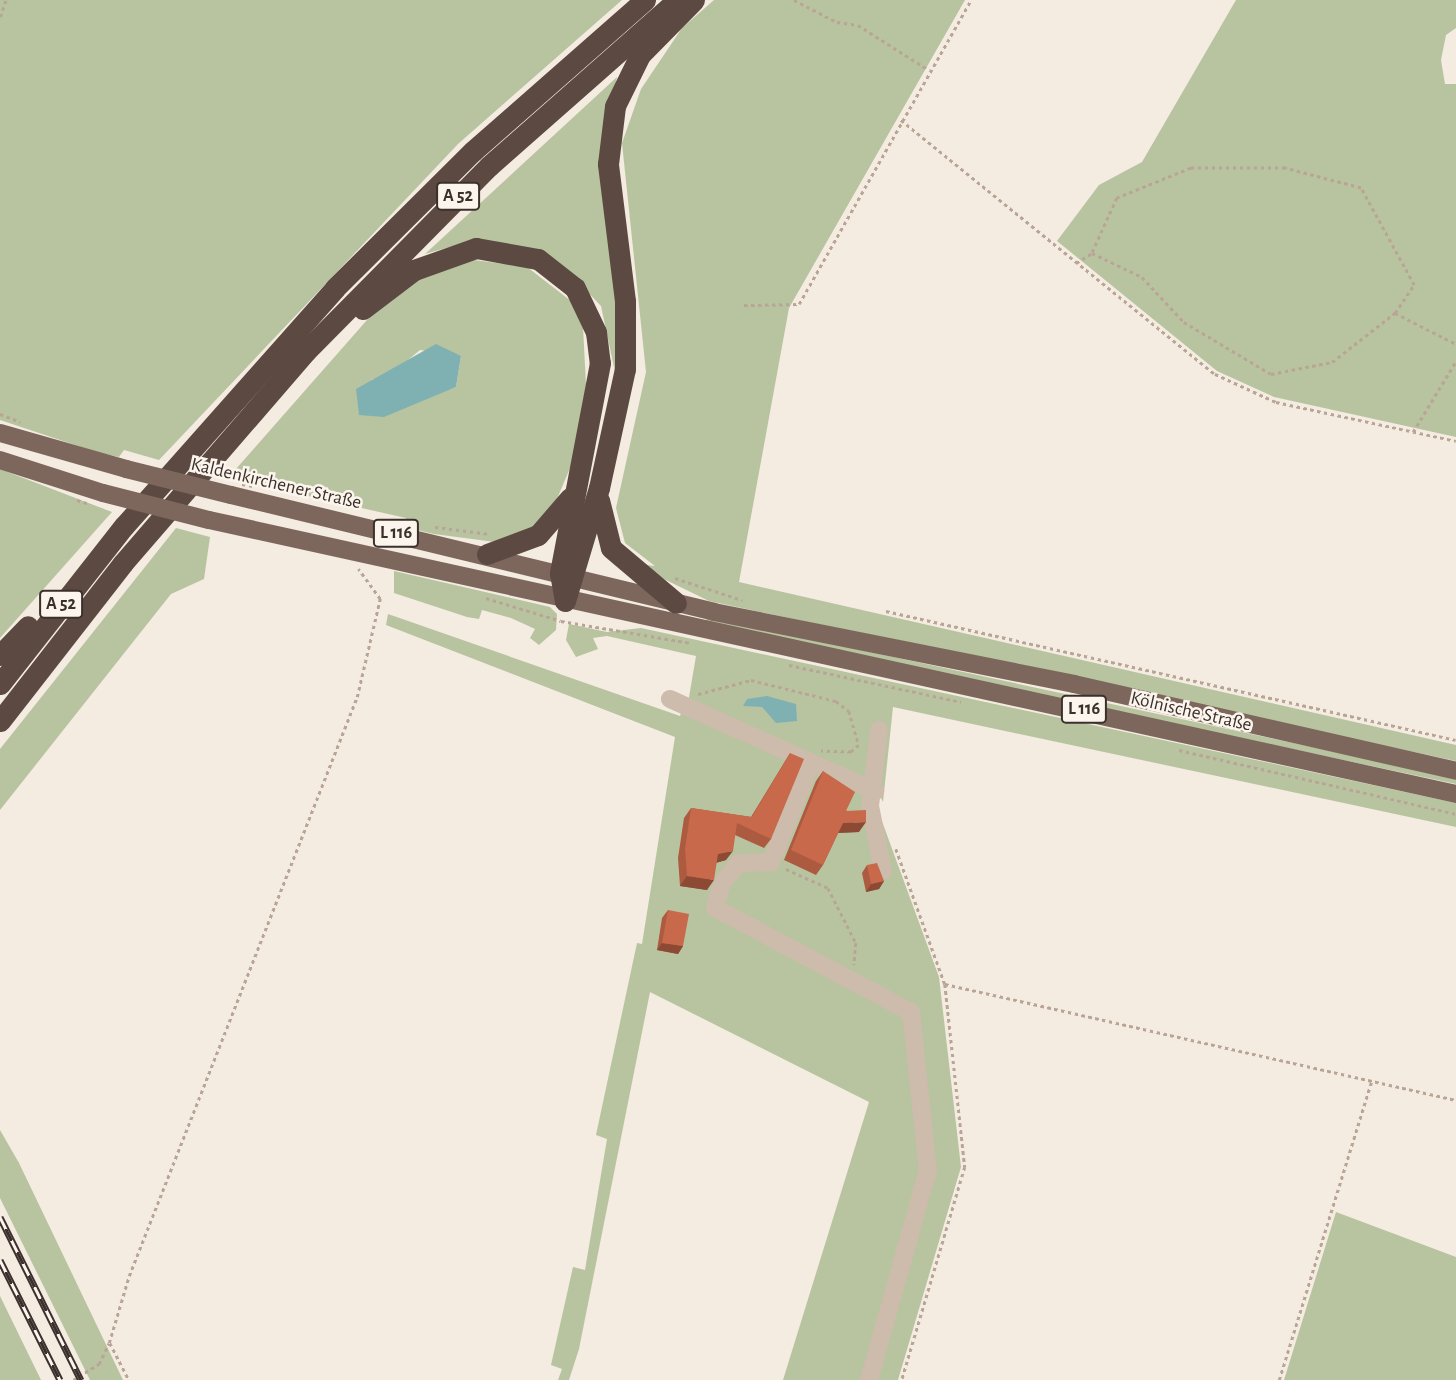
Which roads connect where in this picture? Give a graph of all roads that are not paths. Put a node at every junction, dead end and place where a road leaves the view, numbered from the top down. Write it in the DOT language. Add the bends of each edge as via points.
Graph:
graph roads {
  1 [pos="645,0"];
  2 [pos="677,0"];
  3 [pos="694,0"];
  4 [pos="255,409"];
  5 [pos="0,433"];
  6 [pos="0,460"];
  7 [pos="579,480"];
  8 [pos="599,488"];
  9 [pos="124,526"];
  10 [pos="487,554"];
  11 [pos="567,575"];
  12 [pos="676,603"];
  13 [pos="563,611"];
  14 [pos="710,611"];
  15 [pos="0,655"];
  16 [pos="0,684"];
  17 [pos="670,699"];
  18 [pos="0,721"];
  19 [pos="879,730"];
  20 [pos="811,764"];
  21 [pos="1456,771"];
  22 [pos="875,792"];
  23 [pos="1456,794"];
  24 [pos="883,871"];
  25 [pos="869,1380"];
  1 -- 9 [label="highway, A 52" via="380,240"];
  2 -- 4 [label="highway, A 52" via="489,166"];
  3 -- 8 [label="highway" via="640,55 615,106 608,164 627,334"];
  4 -- 7 [label="highway" via="414,270 466,250 511,249 562,275 586,303 596,332 598,395"];
  4 -- 18 [label="highway, A 52" via="123,563"];
  5 -- 10 [label="main road, Kaldenkirchener Straße / L 116, bridge" via="126,469"];
  6 -- 13 [label="main road, L 116, bridge" via="103,493"];
  7 -- 10 [label="highway" via="554,522 520,545"];
  7 -- 11 [label="highway"];
  8 -- 11 [label="highway"];
  8 -- 12 [label="highway" via="611,548"];
  9 -- 15 [label="highway"];
  9 -- 16 [label="highway, A 52"];
  10 -- 11 [label="main road, Kaldenkirchener Straße / L 116"];
  11 -- 12 [label="main road, Kaldenkirchener Straße / L 116"];
  11 -- 13 [label="highway"];
  12 -- 14 [label="main road, Kaldenkirchener Straße / L 116"];
  13 -- 23 [label="main road, Kölnische Straße / L 116" via="693,636 710,632"];
  14 -- 21 [label="main road, Kölnische Straße / L 116" via="1087,687"];
  17 -- 20 [label="lane"];
  19 -- 22 [label="lane"];
  20 -- 22 [label="lane"];
  20 -- 25 [label="lane" via="771,862 739,863 729,872 715,908 720,915 911,1012 928,1170"];
  22 -- 24 [label="lane" via="870,807"];
}
